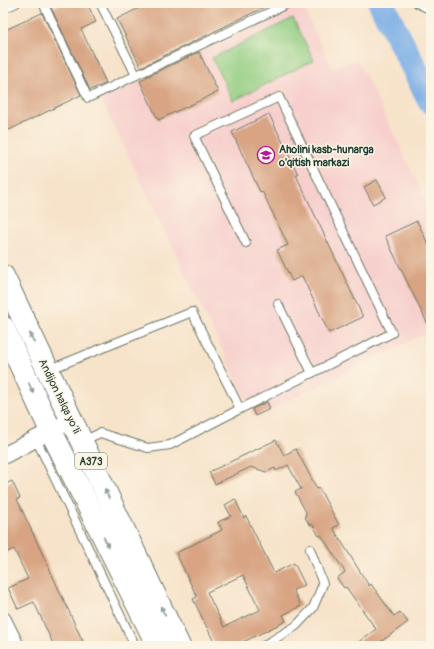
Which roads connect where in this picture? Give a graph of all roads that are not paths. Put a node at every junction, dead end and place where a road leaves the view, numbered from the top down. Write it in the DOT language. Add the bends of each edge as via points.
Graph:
graph roads {
  1 [pos="16,3"];
  2 [pos="43,3"];
  3 [pos="100,3"];
  4 [pos="288,3"];
  5 [pos="417,3"];
  6 [pos="3,10"];
  7 [pos="431,10"];
  8 [pos="136,75"];
  9 [pos="246,244"];
  10 [pos="3,276"];
  11 [pos="278,304"];
  12 [pos="3,327"];
  13 [pos="47,370"];
  14 [pos="312,373"];
  15 [pos="240,409"];
  16 [pos="72,420"];
  17 [pos="44,435"];
  18 [pos="82,442"];
  19 [pos="4,452"];
  20 [pos="310,549"];
  21 [pos="3,620"];
  22 [pos="16,646"];
  23 [pos="135,646"];
  24 [pos="158,646"];
  25 [pos="180,646"];
  26 [pos="263,646"];
  1 -- 6 [label="lane"];
  2 -- 8 [label="lane" via="88,98"];
  3 -- 8 [label="lane"];
  4 -- 8 [label="lane"];
  5 -- 7 [label="lane"];
  9 -- 14 [label="lane" via="194,136 279,97 392,333"];
  13 -- 10 [label="highway, Andijon halqa yo‘li / A373, one-way"];
  11 -- 14 [label="lane"];
  12 -- 17 [label="highway, Andijon halqa yo‘li / A373, one-way"];
  13 -- 15 [label="lane" via="192,312"];
  13 -- 16 [label="highway, Andijon halqa yo‘li / A373"];
  14 -- 15 [label="lane"];
  15 -- 18 [label="lane" via="170,445 148,448 100,433"];
  16 -- 17 [label="street"];
  16 -- 18 [label="highway, Andijon halqa yo‘li / A373"];
  17 -- 19 [label="street"];
  17 -- 23 [label="lane"];
  17 -- 24 [label="highway, Andijon halqa yo‘li / A373, one-way"];
  25 -- 18 [label="highway, Andijon halqa yo‘li / A373, one-way"];
  20 -- 26 [label="lane" via="323,584 313,608 296,626"];
  21 -- 22 [label="street"];
}
